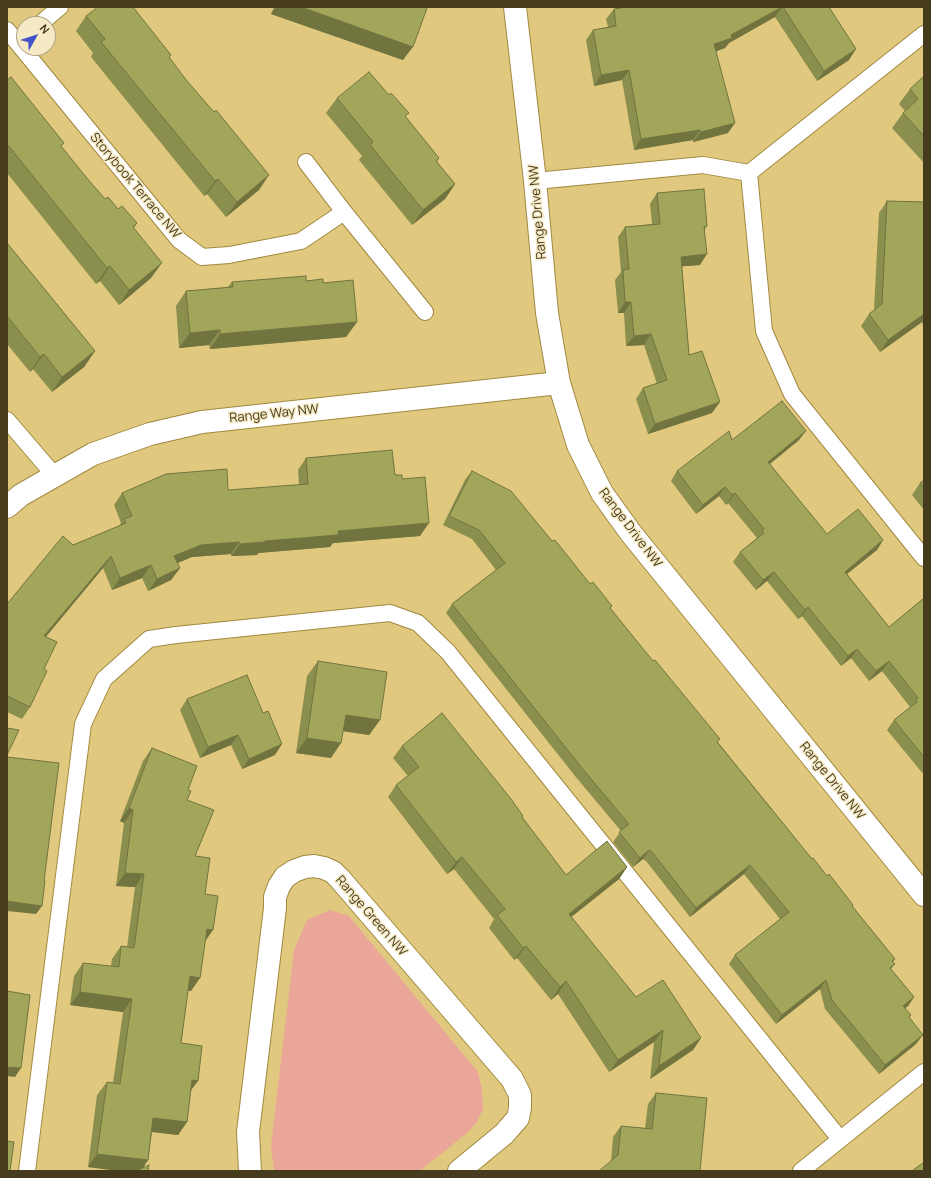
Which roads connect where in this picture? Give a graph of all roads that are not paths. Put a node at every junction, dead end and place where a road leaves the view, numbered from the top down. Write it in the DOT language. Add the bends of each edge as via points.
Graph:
graph roads {
  1 [pos="60,7"];
  2 [pos="515,7"];
  3 [pos="49,16"];
  4 [pos="7,30"];
  5 [pos="924,34"];
  6 [pos="16,44"];
  7 [pos="26,56"];
  8 [pos="306,162"];
  9 [pos="749,173"];
  10 [pos="536,181"];
  11 [pos="344,212"];
  12 [pos="425,312"];
  13 [pos="559,383"];
  14 [pos="7,420"];
  15 [pos="55,476"];
  16 [pos="7,506"];
  17 [pos="924,558"];
  18 [pos="924,895"];
  19 [pos="924,1072"];
  20 [pos="840,1140"];
  21 [pos="27,1171"];
  22 [pos="250,1171"];
  23 [pos="459,1171"];
  24 [pos="801,1171"];
  1 -- 3 [label="lane"];
  2 -- 10 [label="street, Range Drive NW"];
  4 -- 6 [label="lane, Storybook Terrace NW"];
  5 -- 9 [label="lane"];
  7 -- 11 [label="lane, Storybook Terrace NW" via="179,240 202,257 229,256 301,241"];
  8 -- 11 [label="lane"];
  9 -- 10 [label="lane" via="703,165"];
  9 -- 17 [label="lane" via="764,331 792,394"];
  10 -- 13 [label="street, Range Drive NW" via="547,313"];
  11 -- 12 [label="lane"];
  13 -- 15 [label="street, Range Way NW" via="202,422 150,434 93,454"];
  13 -- 18 [label="street, Range Drive NW" via="578,445 602,492 630,532"];
  14 -- 15 [label="lane"];
  15 -- 16 [label="street, Range Way NW"];
  19 -- 20 [label="lane"];
  20 -- 21 [label="lane" via="448,652 418,623 390,614 149,639 104,679 84,724"];
  20 -- 24 [label="lane"];
  22 -- 23 [label="street, Range Green NW" via="248,1132 275,897 285,877 294,871 314,866 332,872 340,879 512,1079 520,1095 518,1118 504,1134"];
}
